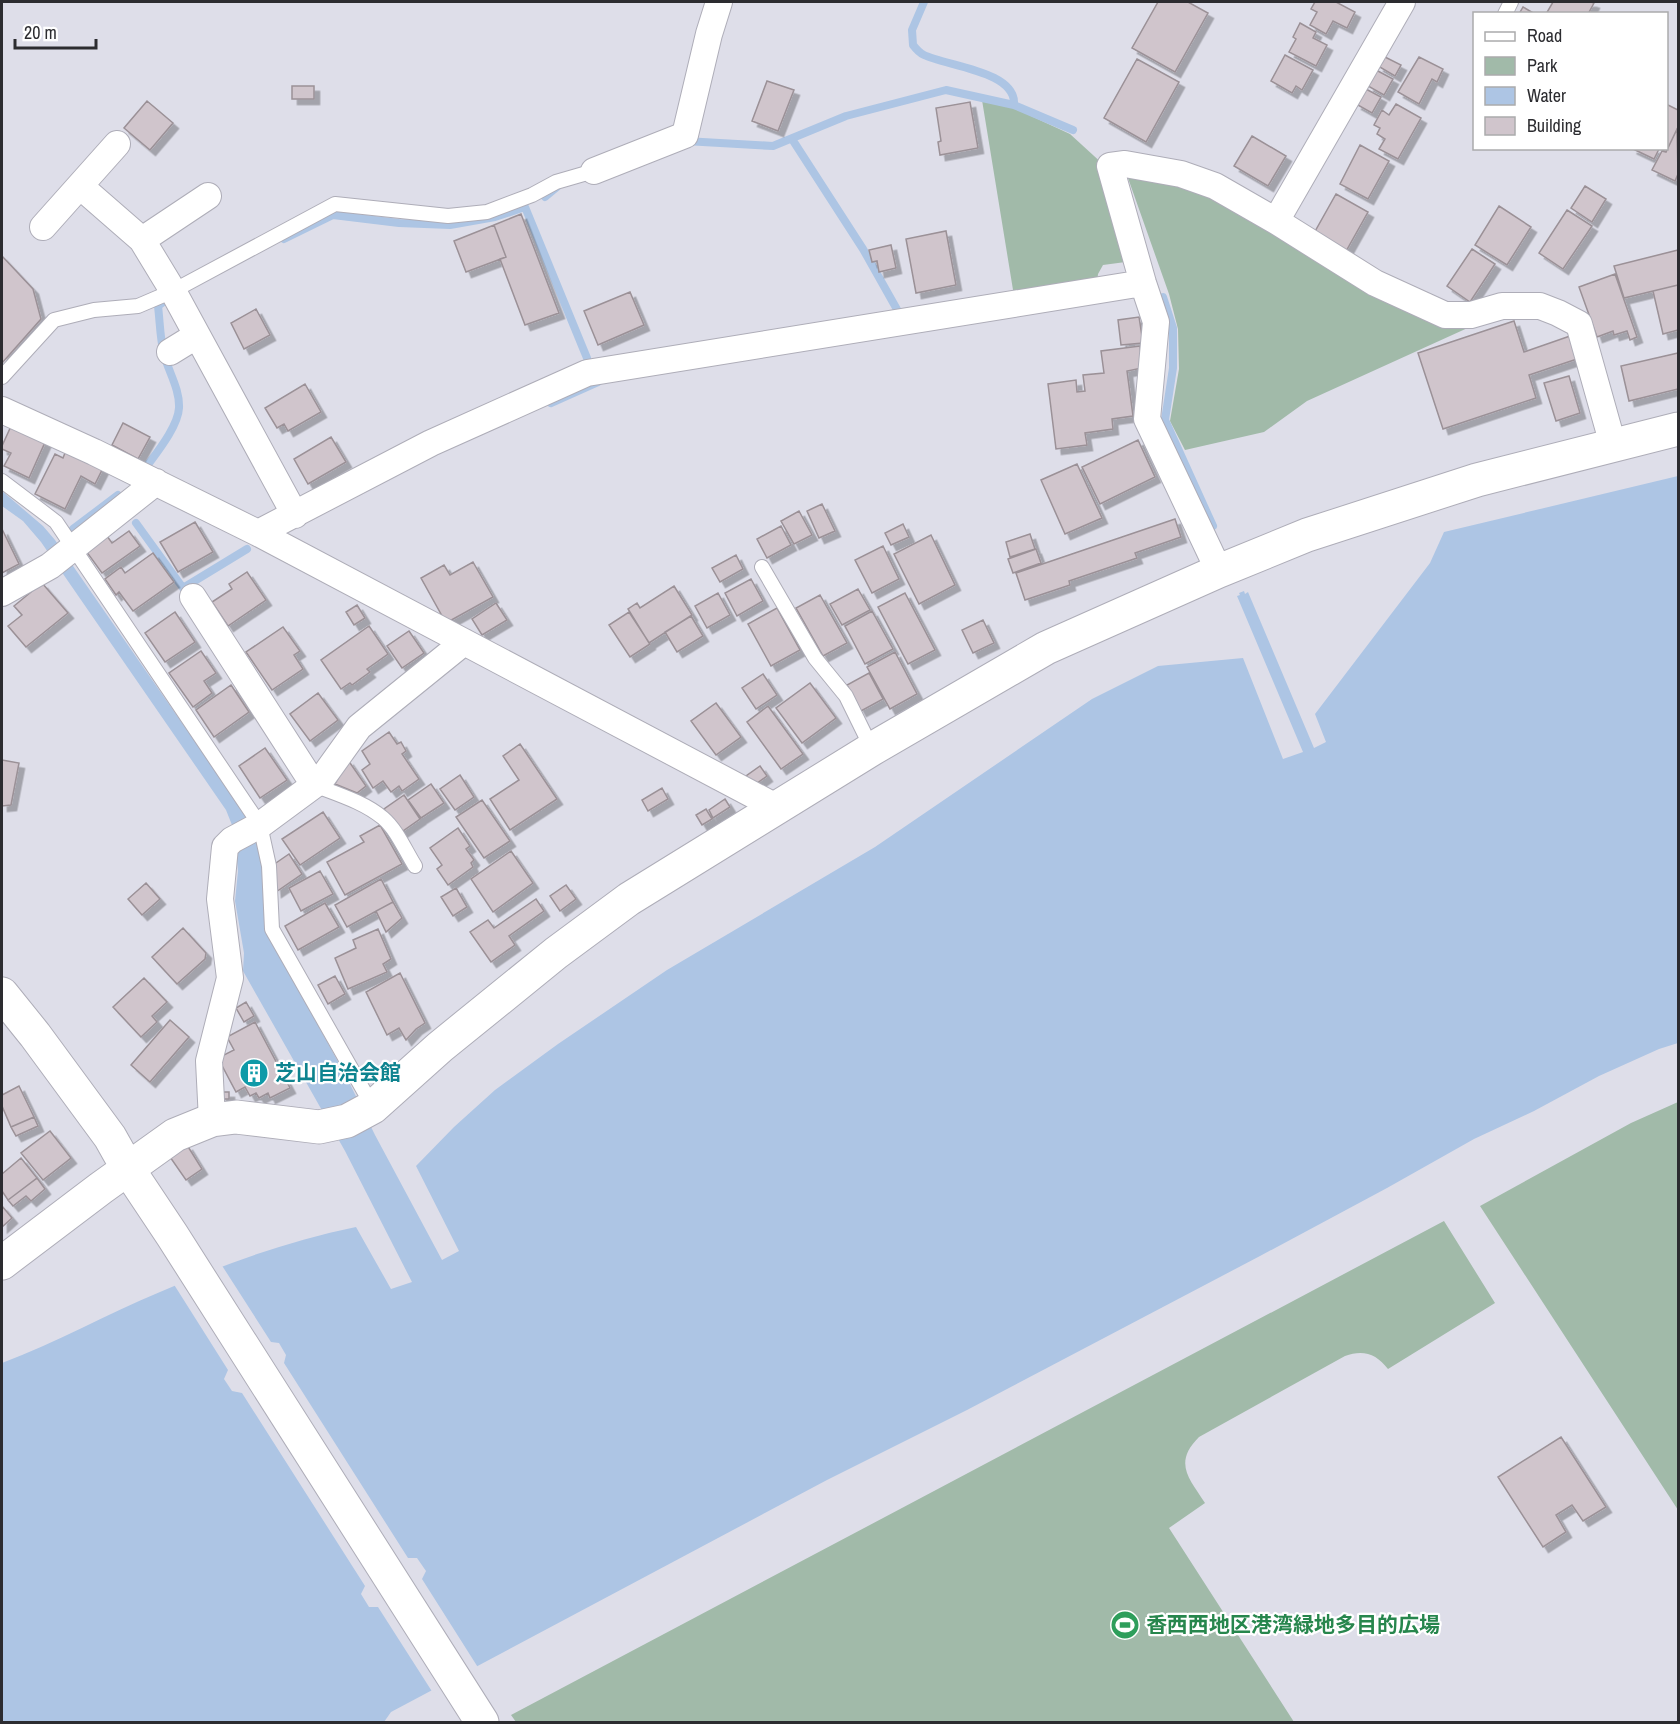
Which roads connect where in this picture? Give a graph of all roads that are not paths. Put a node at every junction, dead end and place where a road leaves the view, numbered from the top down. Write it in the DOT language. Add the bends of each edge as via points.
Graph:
graph roads {
  1 [pos="719,2"];
  2 [pos="1402,2"];
  3 [pos="117,144"];
  4 [pos="594,171"];
  5 [pos="80,186"];
  6 [pos="208,196"];
  7 [pos="1276,221"];
  8 [pos="43,228"];
  9 [pos="142,240"];
  10 [pos="1143,283"];
  11 [pos="173,291"];
  12 [pos="196,336"];
  13 [pos="170,352"];
  14 [pos="2,377"];
  15 [pos="2,410"];
  16 [pos="1678,429"];
  17 [pos="1613,445"];
  18 [pos="2,482"];
  19 [pos="156,482"];
  20 [pos="295,515"];
  21 [pos="258,532"];
  22 [pos="75,548"];
  23 [pos="762,567"];
  24 [pos="1219,571"];
  25 [pos="2,593"];
  26 [pos="193,597"];
  27 [pos="464,642"];
  28 [pos="872,749"];
  29 [pos="314,785"];
  30 [pos="778,808"];
  31 [pos="260,825"];
  32 [pos="415,866"];
  33 [pos="2,994"];
  34 [pos="373,1107"];
  35 [pos="212,1120"];
  36 [pos="128,1169"];
  37 [pos="2,1263"];
  38 [pos="482,1722"];
  1 -- 4 [label="street" via="685,135"];
  2 -- 7 [label="street"];
  3 -- 5 [label="street"];
  4 -- 11 [label="lane" via="487,212 448,216 335,204"];
  5 -- 8 [label="street"];
  5 -- 9 [label="street"];
  6 -- 9 [label="street"];
  7 -- 10 [label="street" via="1215,186 1181,174 1125,164 1110,166"];
  7 -- 17 [label="street" via="1375,283 1445,315 1471,315 1502,306 1540,306 1579,324"];
  9 -- 11 [label="street"];
  10 -- 20 [label="street" via="587,373 431,442"];
  10 -- 24 [label="street" via="1156,322 1147,419"];
  11 -- 12 [label="street"];
  11 -- 14 [label="lane" via="138,306 94,310 54,320"];
  12 -- 13 [label="street"];
  12 -- 20 [label="street"];
  15 -- 19 [label="street"];
  16 -- 17 [label="street"];
  17 -- 24 [label="street" via="1394,506 1307,535"];
  18 -- 22 [label="lane" via="56,522"];
  19 -- 21 [label="street"];
  19 -- 22 [label="street"];
  20 -- 21 [label="street"];
  21 -- 27 [label="street"];
  22 -- 25 [label="street"];
  22 -- 31 [label="lane"];
  23 -- 28 [label="lane" via="815,658 846,696"];
  24 -- 28 [label="street" via="1046,648"];
  26 -- 29 [label="street"];
  27 -- 29 [label="street" via="359,727"];
  27 -- 30 [label="street"];
  28 -- 30 [label="street"];
  29 -- 31 [label="street"];
  29 -- 32 [label="lane" via="363,805 383,819"];
  30 -- 34 [label="street" via="610,913 440,1047"];
  31 -- 34 [label="lane" via="269,866 272,929"];
  31 -- 35 [label="street" via="225,847 220,899 231,978 209,1061"];
  33 -- 36 [label="street" via="86,1103"];
  34 -- 35 [label="street" via="347,1121 319,1127 236,1117"];
  35 -- 36 [label="street" via="176,1136"];
  36 -- 37 [label="street"];
  36 -- 38 [label="street"];
}
